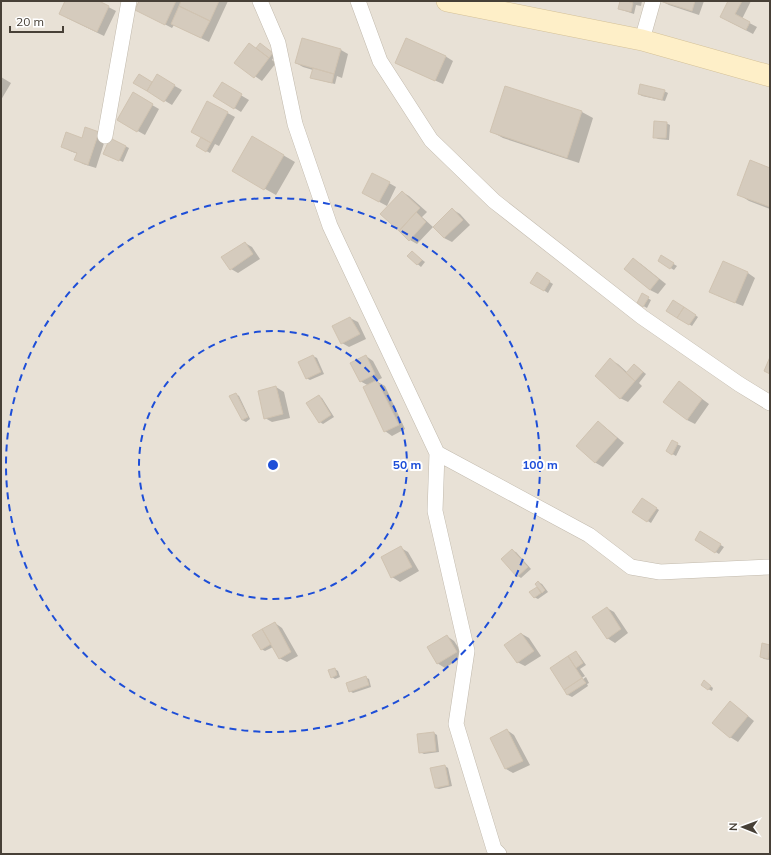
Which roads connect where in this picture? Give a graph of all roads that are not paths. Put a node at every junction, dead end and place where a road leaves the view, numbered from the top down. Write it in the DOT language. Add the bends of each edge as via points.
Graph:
graph roads {
  1 [pos="130,1"];
  2 [pos="260,1"];
  3 [pos="358,1"];
  4 [pos="447,1"];
  5 [pos="653,1"];
  6 [pos="642,40"];
  7 [pos="770,76"];
  8 [pos="105,136"];
  9 [pos="770,403"];
  10 [pos="437,453"];
  11 [pos="770,567"];
  12 [pos="499,854"];
  1 -- 8 [label="street"];
  2 -- 10 [label="street" via="278,43 295,124 330,226"];
  3 -- 9 [label="street" via="380,61 431,140 494,201 642,317"];
  4 -- 6 [label="street"];
  5 -- 6 [label="street"];
  6 -- 7 [label="street"];
  10 -- 11 [label="street" via="589,536 631,567 660,572"];
  10 -- 12 [label="street" via="435,511 467,651 456,724 494,849"];
}
